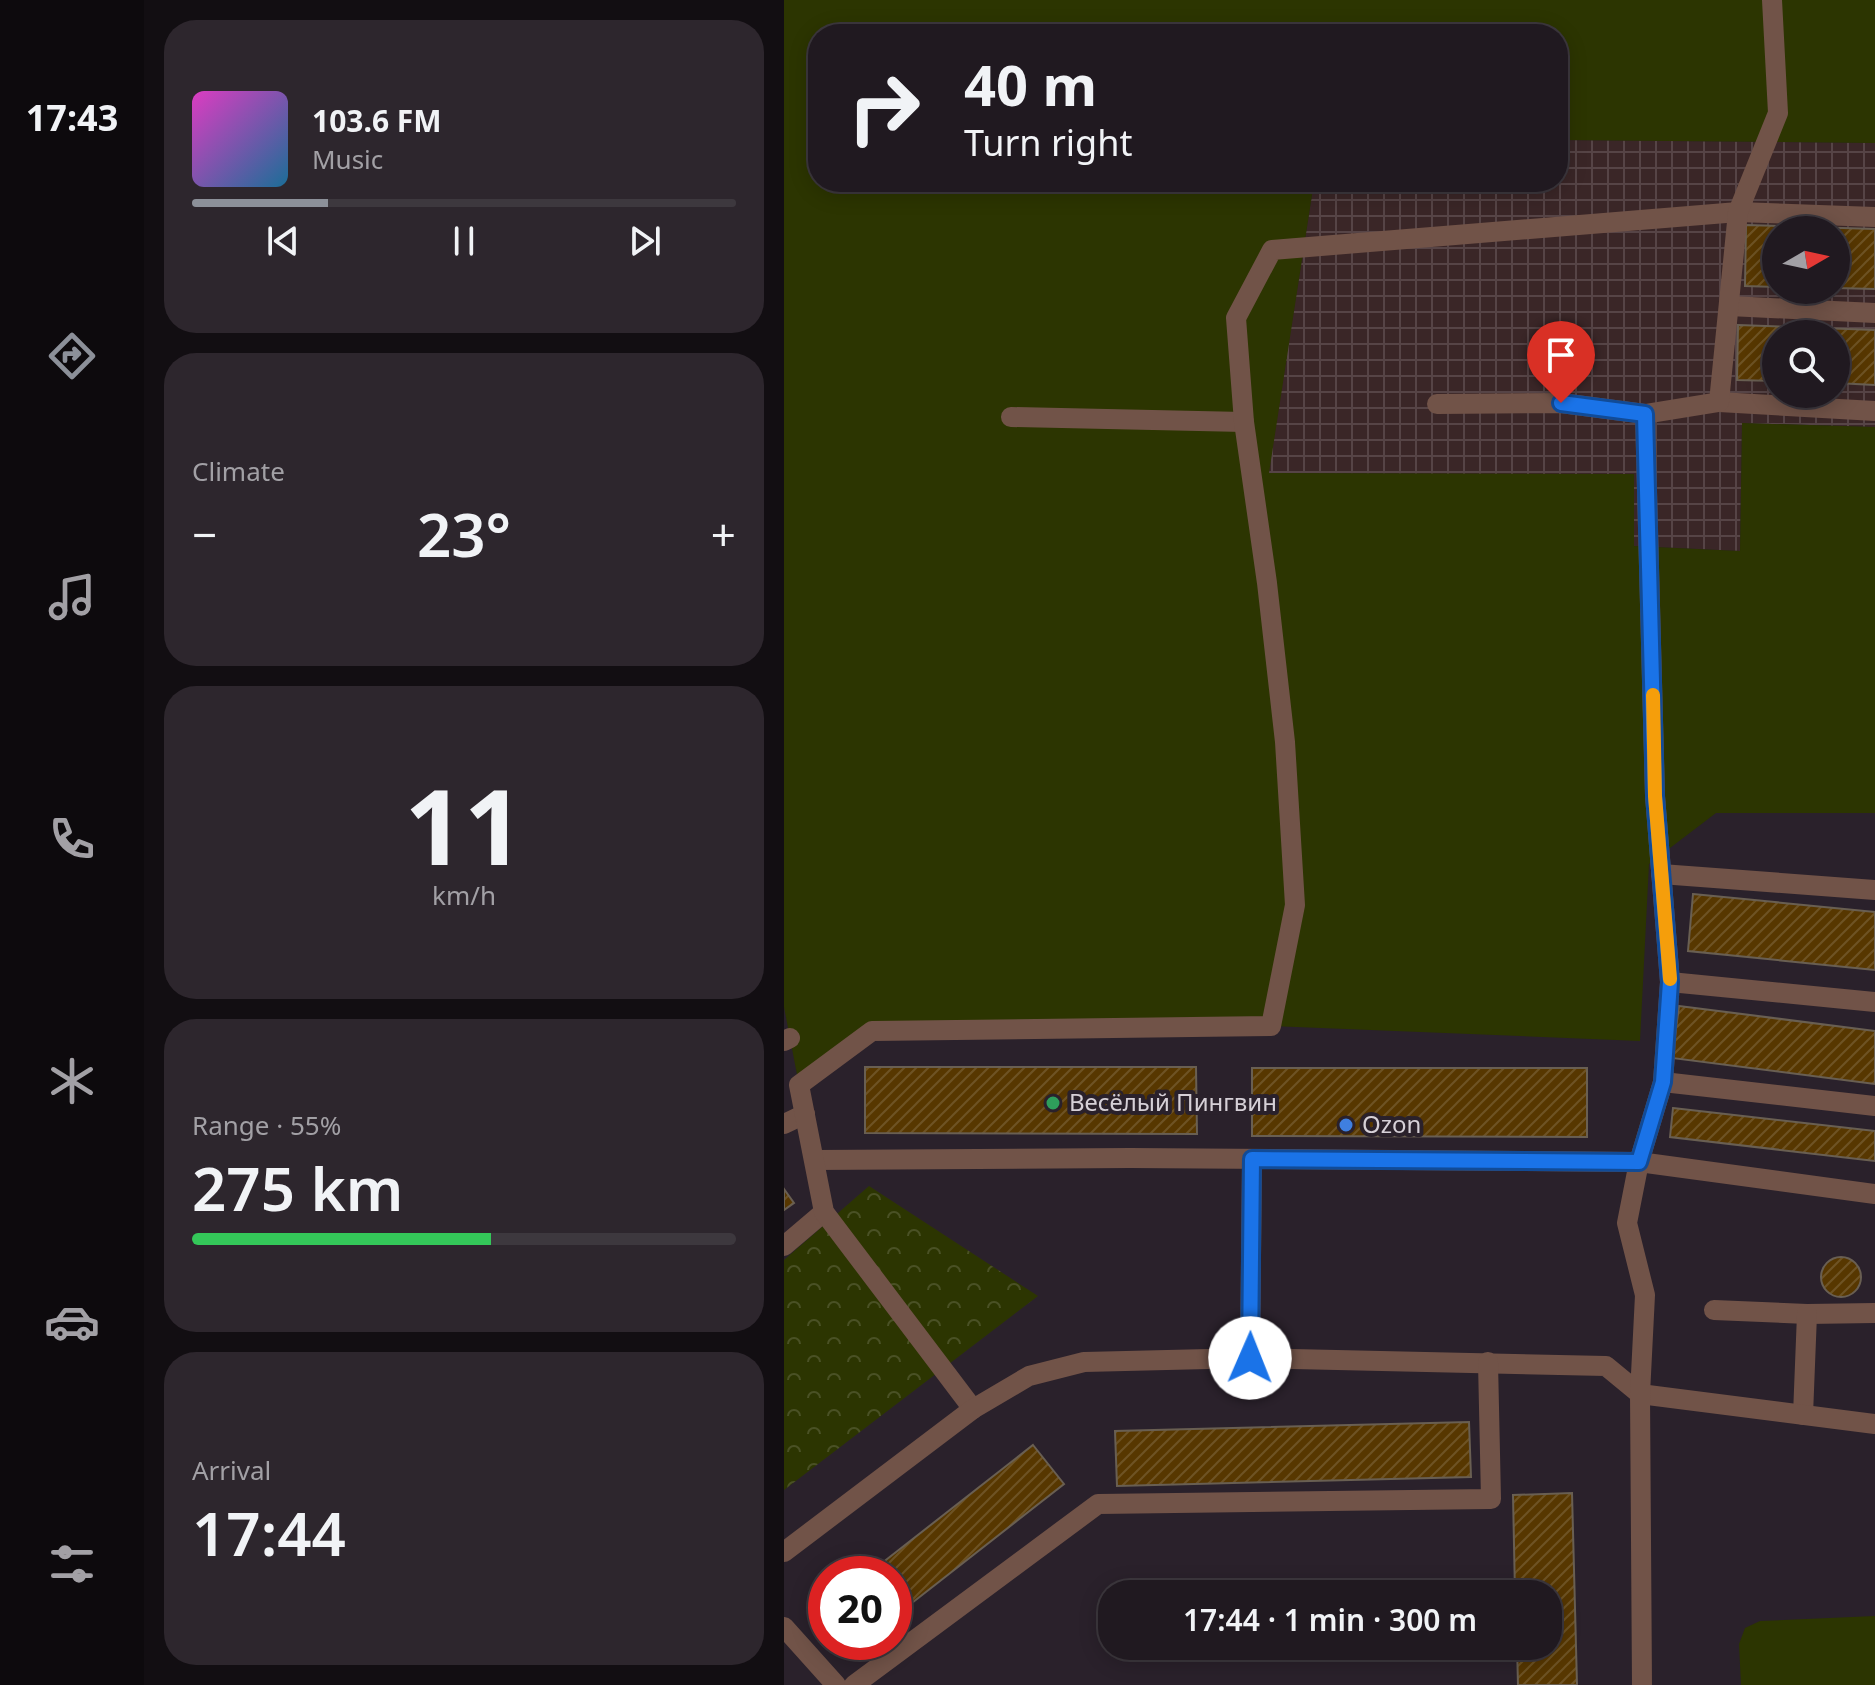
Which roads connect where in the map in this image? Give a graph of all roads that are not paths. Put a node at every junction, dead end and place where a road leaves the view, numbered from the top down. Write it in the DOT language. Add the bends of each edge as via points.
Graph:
graph roads {
  1 [pos="1772,0"];
  2 [pos="1738,212"];
  3 [pos="1875,217"];
  4 [pos="1729,306"];
  5 [pos="1875,313"];
  6 [pos="1719,402"];
  7 [pos="1437,404"];
  8 [pos="1875,411"];
  9 [pos="1645,414"];
  10 [pos="1011,417"];
  11 [pos="1244,422"];
  12 [pos="1661,874"];
  13 [pos="1875,890"];
  14 [pos="1670,982"];
  15 [pos="1875,1002"];
  16 [pos="1663,1082"];
  17 [pos="1875,1106"];
  18 [pos="805,1114"];
  19 [pos="784,1124"];
  20 [pos="1252,1159"];
  21 [pos="815,1160"];
  22 [pos="1639,1162"];
  23 [pos="1875,1194"];
  24 [pos="824,1212"];
  25 [pos="784,1246"];
  26 [pos="1714,1310"];
  27 [pos="1875,1313"];
  28 [pos="1807,1314"];
  29 [pos="1250,1358"];
  30 [pos="1488,1362"];
  31 [pos="1640,1394"];
  32 [pos="973,1409"];
  33 [pos="1803,1415"];
  34 [pos="1875,1424"];
  35 [pos="784,1552"];
  36 [pos="784,1627"];
  37 [pos="836,1685"];
  38 [pos="854,1685"];
  39 [pos="1642,1685"];
  1 -- 2 [label="street" via="1778,113"];
  2 -- 3 [label="street"];
  2 -- 4 [label="street"];
  2 -- 11 [label="street" via="1272,250 1236,318"];
  4 -- 5 [label="street"];
  4 -- 6 [label="street"];
  6 -- 8 [label="street"];
  6 -- 9 [label="street"];
  7 -- 9 [label="street" via="1561,403"];
  9 -- 12 [label="street"];
  10 -- 11 [label="street"];
  11 -- 18 [label="street" via="1285,742 1295,905 1271,1026 872,1031 799,1085"];
  12 -- 13 [label="street"];
  12 -- 14 [label="street"];
  14 -- 15 [label="street"];
  14 -- 16 [label="street"];
  16 -- 17 [label="street"];
  16 -- 22 [label="street"];
  18 -- 19 [label="street"];
  18 -- 21 [label="street"];
  20 -- 21 [label="street"];
  20 -- 22 [label="street"];
  20 -- 29 [label="street"];
  21 -- 24 [label="street"];
  22 -- 23 [label="street"];
  22 -- 31 [label="street" via="1627,1223 1645,1295"];
  24 -- 25 [label="street"];
  24 -- 32 [label="street"];
  26 -- 28 [label="street"];
  27 -- 28 [label="street"];
  28 -- 33 [label="street"];
  29 -- 30 [label="street"];
  29 -- 32 [label="street" via="1084,1362 1029,1376"];
  30 -- 31 [label="street" via="1606,1366"];
  30 -- 38 [label="street" via="1491,1499 1098,1504"];
  31 -- 33 [label="street"];
  31 -- 39 [label="street"];
  32 -- 35 [label="street"];
  33 -- 34 [label="street"];
  36 -- 37 [label="street"];
}
